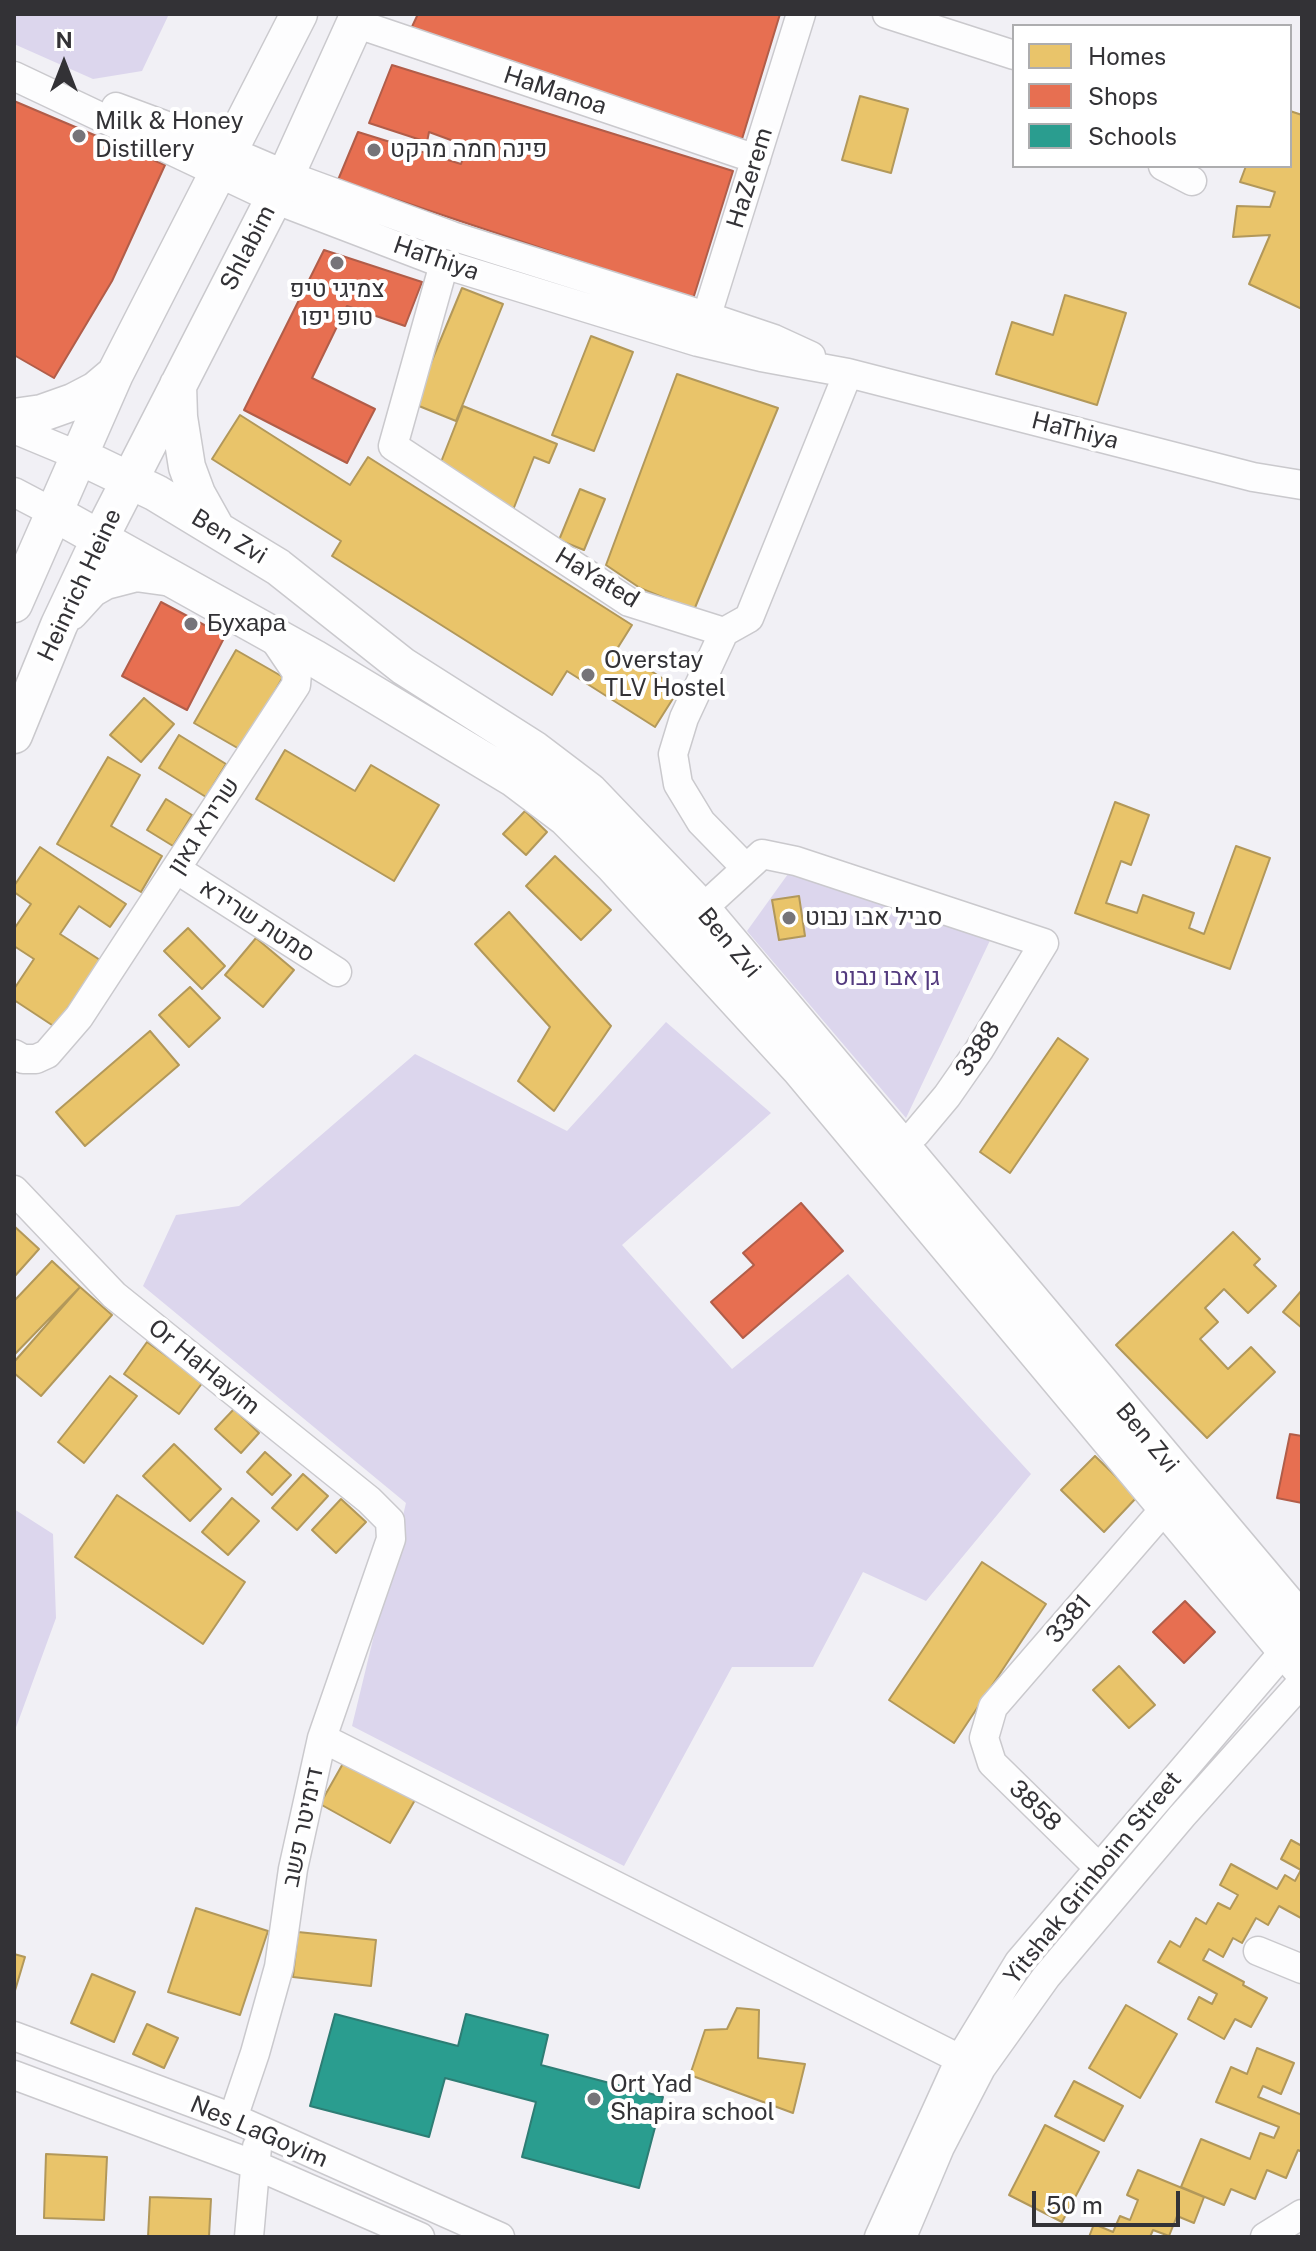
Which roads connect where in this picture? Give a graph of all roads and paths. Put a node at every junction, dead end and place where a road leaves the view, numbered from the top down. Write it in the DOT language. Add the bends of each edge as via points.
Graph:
graph roads {
  1 [pos="299,14"];
  2 [pos="801,14"];
  3 [pos="887,14"];
  4 [pos="357,19"];
  5 [pos="1012,54"];
  6 [pos="14,76"];
  7 [pos="756,159"];
  8 [pos="223,162"];
  9 [pos="1167,168"];
  10 [pos="1192,181"];
  11 [pos="280,187"];
  12 [pos="444,264"];
  13 [pos="702,329"];
  14 [pos="848,373"];
  15 [pos="115,374"];
  16 [pos="178,384"];
  17 [pos="14,417"];
  18 [pos="14,429"];
  19 [pos="79,456"];
  20 [pos="1302,462"];
  21 [pos="1253,477"];
  22 [pos="130,480"];
  23 [pos="1302,485"];
  24 [pos="14,492"];
  25 [pos="54,513"];
  26 [pos="216,528"];
  27 [pos="100,538"];
  28 [pos="168,578"];
  29 [pos="14,604"];
  30 [pos="59,625"];
  31 [pos="724,632"];
  32 [pos="271,634"];
  33 [pos="14,735"];
  34 [pos="745,867"];
  35 [pos="176,869"];
  36 [pos="702,909"];
  37 [pos="337,972"];
  38 [pos="14,1054"];
  39 [pos="900,1145"];
  40 [pos="14,1190"];
  41 [pos="1167,1506"];
  42 [pos="391,1539"];
  43 [pos="1250,1563"];
  44 [pos="1302,1580"];
  45 [pos="1297,1643"];
  46 [pos="1302,1682"];
  47 [pos="322,1738"];
  48 [pos="984,1738"];
  49 [pos="1098,1867"];
  50 [pos="1258,1951"];
  51 [pos="1302,1969"];
  52 [pos="14,2036"];
  53 [pos="960,2059"];
  54 [pos="14,2075"];
  55 [pos="233,2118"];
  56 [pos="260,2131"];
  57 [pos="255,2165"];
  58 [pos="1302,2214"];
  59 [pos="249,2237"];
  60 [pos="420,2237"];
  61 [pos="500,2237"];
  62 [pos="879,2237"];
  63 [pos="902,2237"];
  64 [pos="1265,2237"];
  1 -- 8 [label="main road"];
  2 -- 7 [label="street, HaZerem"];
  3 -- 5 [label="street"];
  4 -- 7 [label="street, HaManoa"];
  4 -- 11 [label="main road, Shlabim"];
  6 -- 8 [label="street, HaThiya" via="108,104"];
  7 -- 13 [label="street, HaZerem"];
  8 -- 11 [label="street, HaThiya"];
  8 -- 15 [label="main road"];
  9 -- 10 [label="street"];
  11 -- 12 [label="street, HaThiya"];
  11 -- 13 [label="street, HaThiya" via="452,236"];
  11 -- 16 [label="main road, Shlabim"];
  12 -- 13 [label="street, HaThiya"];
  12 -- 31 [label="street, HaYated" via="393,446 629,602"];
  13 -- 14 [label="street, HaThiya" via="774,339"];
  14 -- 21 [label="street, HaThiya"];
  14 -- 31 [label="street" via="749,618"];
  15 -- 17 [label="main road" via="73,402"];
  15 -- 19 [label="main road"];
  16 -- 22 [label="main road, Shlabim"];
  16 -- 26 [label="main road" via="187,467"];
  18 -- 19 [label="street, Ben Zvi"];
  19 -- 22 [label="main road, Ben Zvi"];
  19 -- 25 [label="main road"];
  20 -- 21 [label="street"];
  21 -- 23 [label="street, HaThiya"];
  22 -- 26 [label="main road, Ben Zvi"];
  22 -- 27 [label="main road, Heinrich Heine"];
  24 -- 25 [label="street, Ben Zvi"];
  25 -- 27 [label="main road, Ben Zvi"];
  25 -- 29 [label="main road"];
  26 -- 36 [label="main road, Ben Zvi" via="278,567 403,666 589,791"];
  27 -- 28 [label="main road, Ben Zvi"];
  27 -- 30 [label="main road, Heinrich Heine"];
  28 -- 30 [label="main road" via="136,573 105,581"];
  28 -- 32 [label="main road, Ben Zvi"];
  30 -- 33 [label="main road, Heinrich Heine"];
  31 -- 34 [label="street" via="673,754 678,784 701,822"];
  32 -- 35 [label="street, שרירא גאון" via="297,673 296,685"];
  32 -- 41 [label="main road, Ben Zvi" via="513,778 566,818 799,1068"];
  34 -- 36 [label="street"];
  34 -- 39 [label="street, 3388" via="762,854 796,861 1044,943 947,1096"];
  35 -- 37 [label="street, סמטת שרירא"];
  35 -- 38 [label="street, שרירא גאון" via="79,1017 47,1054 36,1059"];
  36 -- 39 [label="main road, Ben Zvi"];
  39 -- 43 [label="main road, Ben Zvi"];
  40 -- 42 [label="street, Or HaHayim" via="114,1295 369,1500 390,1521"];
  41 -- 45 [label="main road, Ben Zvi"];
  41 -- 48 [label="street, 3381" via="993,1707"];
  42 -- 47 [label="street, דימיטר פשב"];
  43 -- 44 [label="main road"];
  43 -- 45 [label="main road, Ben Zvi"];
  45 -- 49 [label="street, Yitshak Grinboim Street"];
  46 -- 63 [label="street, Yitshak Grinboim Street" via="1046,1977 981,2068"];
  47 -- 53 [label="street"];
  47 -- 55 [label="street, דימיטר פשב" via="293,1869 279,1967"];
  48 -- 49 [label="street, 3858" via="992,1763"];
  49 -- 53 [label="street, Yitshak Grinboim Street" via="1019,1962"];
  50 -- 51 [label="street"];
  52 -- 55 [label="street, Nes LaGoyim"];
  53 -- 62 [label="street, Yitshak Grinboim Street"];
  54 -- 57 [label="street, Nes LaGoyim"];
  55 -- 56 [label="street, Nes LaGoyim"];
  56 -- 57 [label="street"];
  56 -- 61 [label="street, Nes LaGoyim"];
  57 -- 59 [label="street"];
  57 -- 60 [label="street, Nes LaGoyim"];
  58 -- 64 [label="street"];
}
